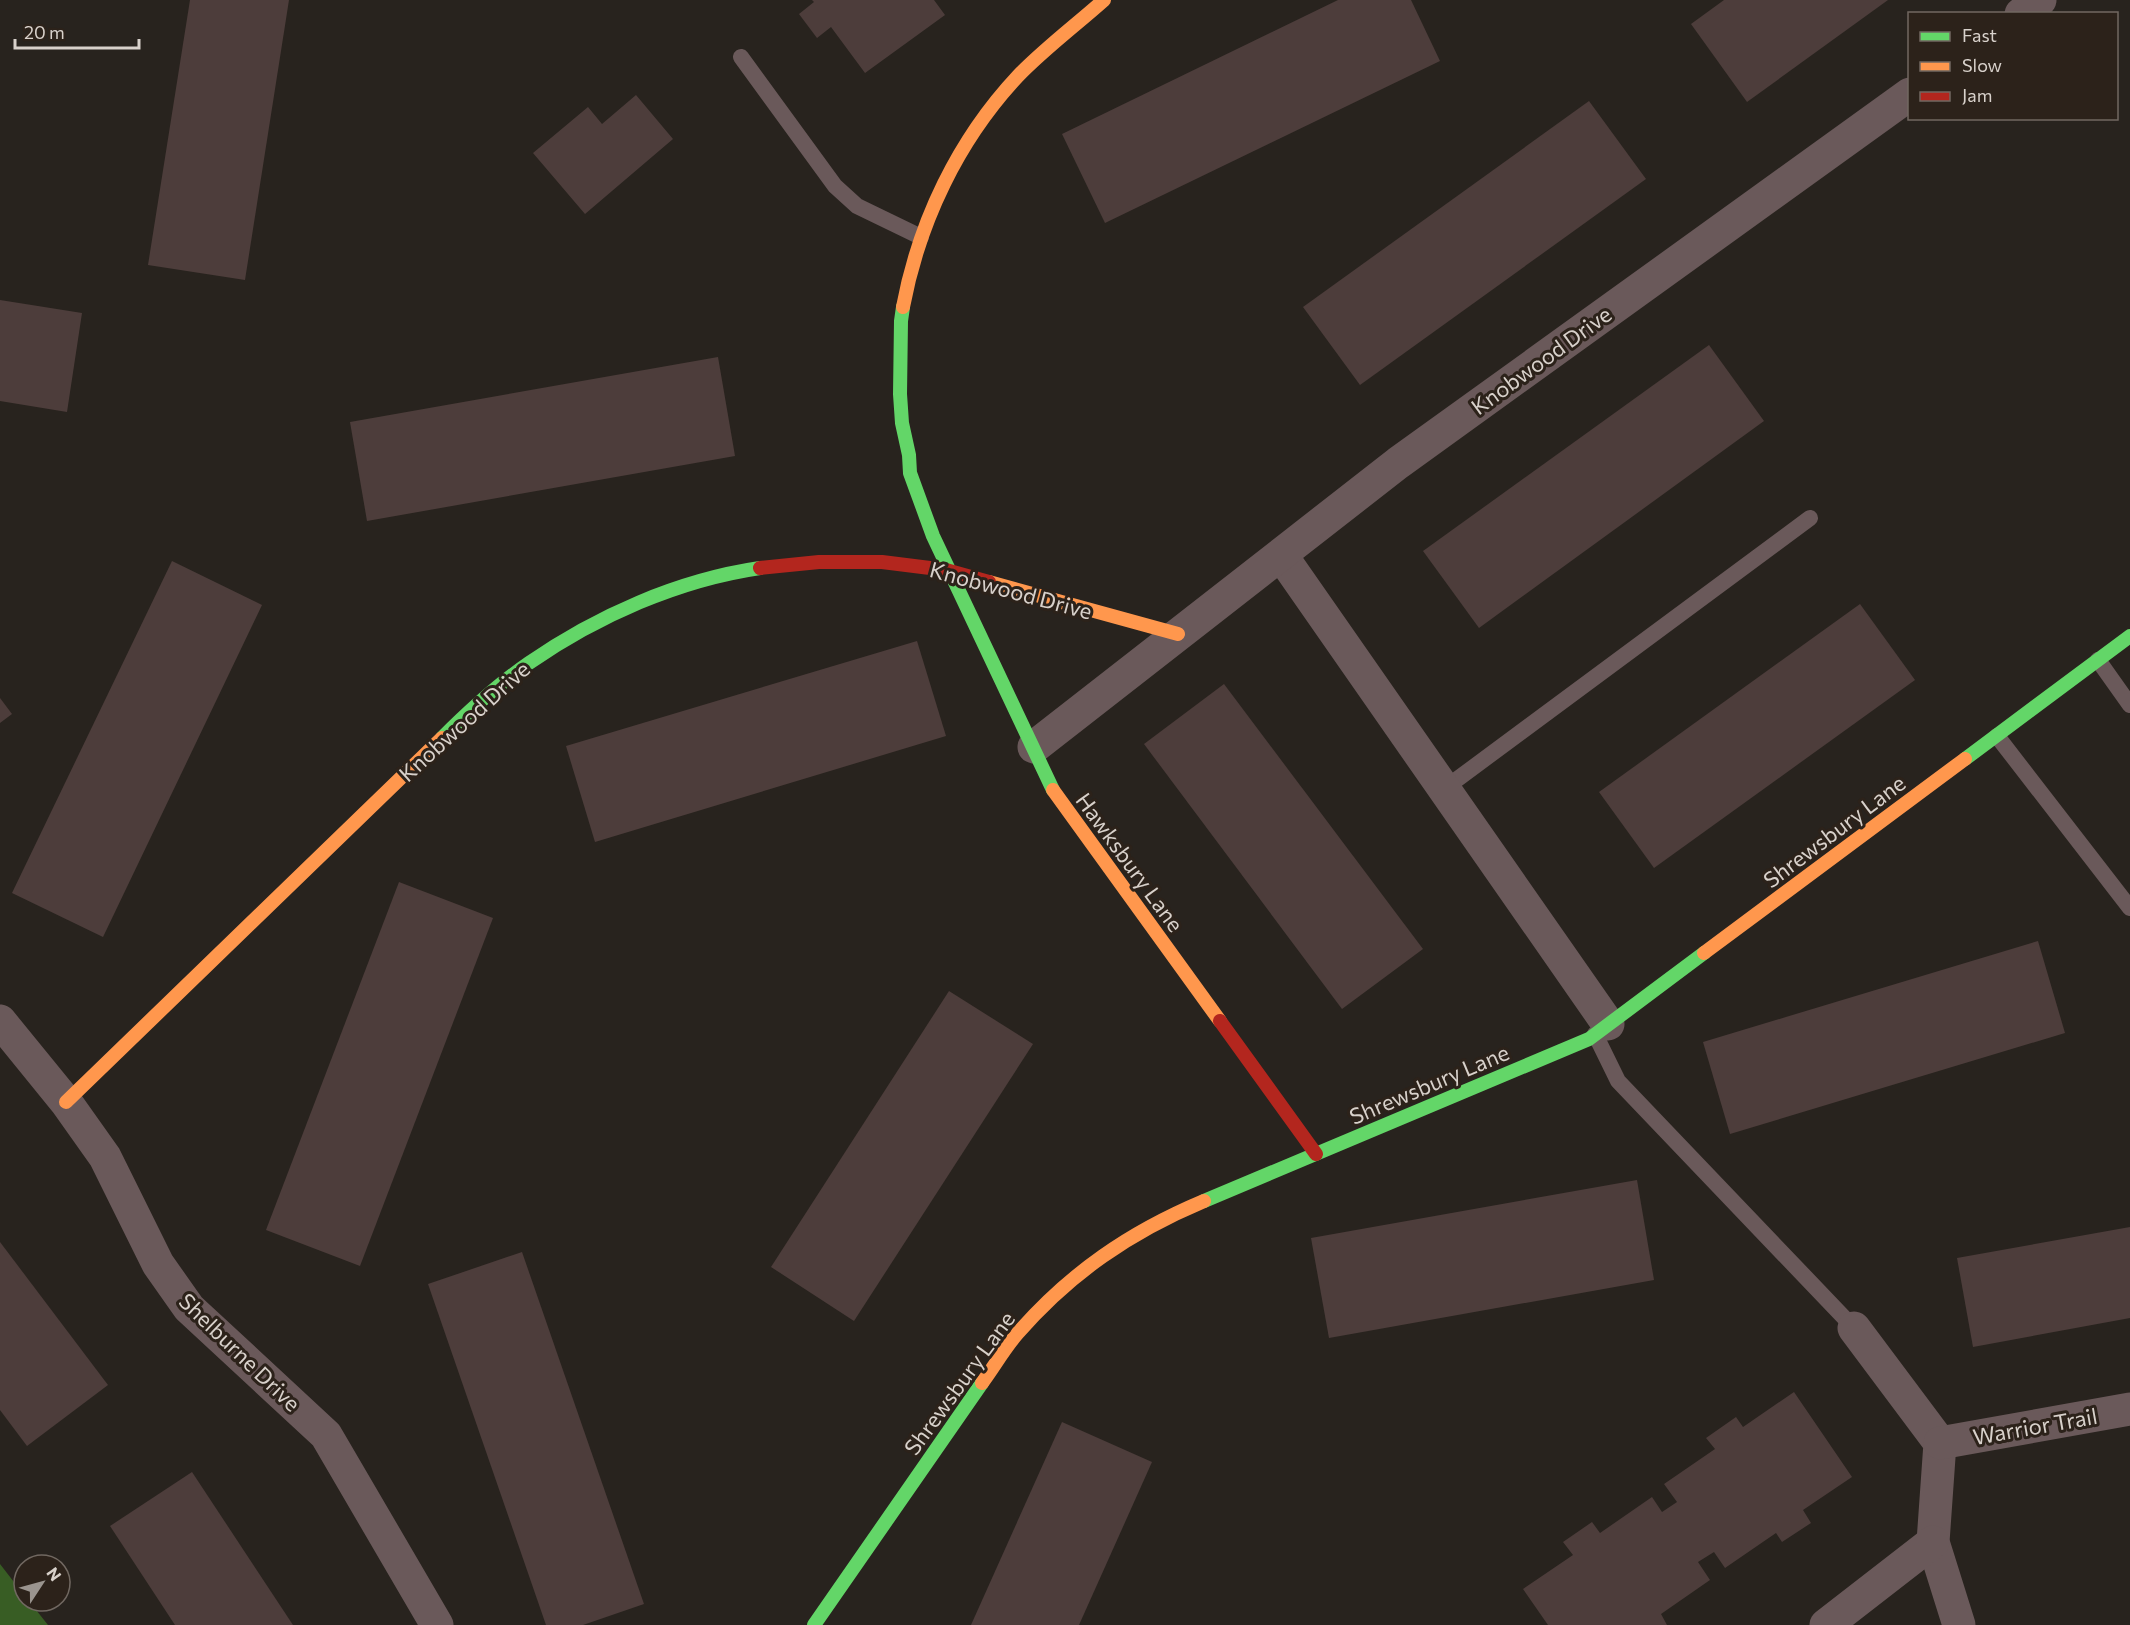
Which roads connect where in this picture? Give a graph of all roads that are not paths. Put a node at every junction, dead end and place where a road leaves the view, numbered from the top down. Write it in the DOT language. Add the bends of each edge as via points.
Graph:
graph roads {
  1 [pos="1104,0"];
  2 [pos="2040,0"];
  3 [pos="2024,12"];
  4 [pos="741,57"];
  5 [pos="1908,95"];
  6 [pos="921,237"];
  7 [pos="1810,518"];
  8 [pos="1281,555"];
  9 [pos="950,570"];
  10 [pos="1178,634"];
  11 [pos="2130,636"];
  12 [pos="2098,660"];
  13 [pos="2130,705"];
  14 [pos="1997,735"];
  15 [pos="1034,747"];
  16 [pos="1444,789"];
  17 [pos="2130,908"];
  18 [pos="0,1021"];
  19 [pos="1602,1029"];
  20 [pos="66,1102"];
  21 [pos="1316,1154"];
  22 [pos="1847,1321"];
  23 [pos="2130,1409"];
  24 [pos="1940,1443"];
  25 [pos="1933,1542"];
  26 [pos="437,1625"];
  27 [pos="814,1625"];
  28 [pos="1826,1625"];
  29 [pos="1959,1625"];
  1 -- 6 [label="street, Hawksbury Lane" via="1019,75 986,113 937,195"];
  2 -- 3 [label="street"];
  4 -- 6 [label="lane" via="835,186 857,206"];
  5 -- 8 [label="street, Knobwood Drive" via="1407,456"];
  6 -- 9 [label="street, Hawksbury Lane" via="901,321 902,423 918,500"];
  7 -- 16 [label="lane"];
  8 -- 10 [label="street, Knobwood Drive"];
  8 -- 16 [label="street"];
  9 -- 10 [label="street, Knobwood Drive"];
  9 -- 15 [label="street, Hawksbury Lane"];
  9 -- 20 [label="street, Knobwood Drive" via="878,561 800,563 748,570 650,598 564,638 478,703"];
  10 -- 15 [label="street, Knobwood Drive"];
  11 -- 12 [label="street, Shrewsbury Lane"];
  12 -- 13 [label="lane"];
  12 -- 14 [label="street, Shrewsbury Lane"];
  14 -- 17 [label="lane"];
  14 -- 19 [label="street, Shrewsbury Lane"];
  15 -- 21 [label="street, Hawksbury Lane" via="1051,788"];
  16 -- 19 [label="street"];
  18 -- 20 [label="street, Shelburne Drive"];
  19 -- 21 [label="street, Shrewsbury Lane" via="1589,1039"];
  19 -- 22 [label="lane" via="1618,1081"];
  20 -- 26 [label="street, Shelburne Drive" via="105,1157 158,1264 189,1308 326,1435"];
  21 -- 27 [label="street, Shrewsbury Lane" via="1159,1221 1090,1264 1059,1290 1004,1350"];
  22 -- 24 [label="street, Warrior Trail"];
  23 -- 24 [label="street, Warrior Trail"];
  24 -- 25 [label="street, Warrior Trail"];
  25 -- 28 [label="street"];
  25 -- 29 [label="street, Warrior Trail"];
}
